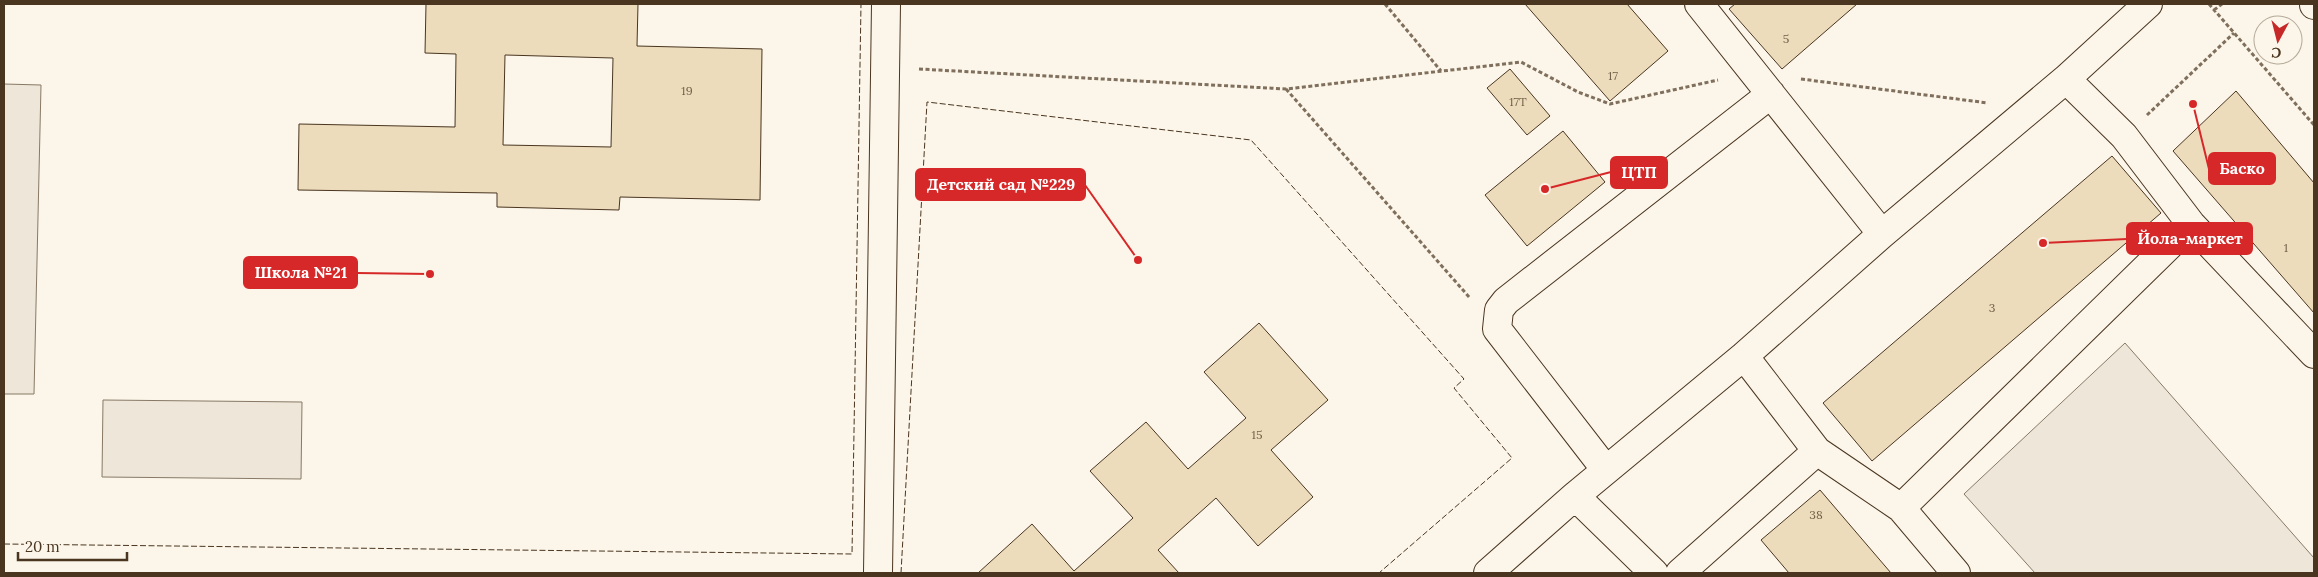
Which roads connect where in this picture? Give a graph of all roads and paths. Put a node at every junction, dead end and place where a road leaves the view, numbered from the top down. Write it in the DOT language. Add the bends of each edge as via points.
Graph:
graph roads {
  1 [pos="886,4"];
  2 [pos="1385,4"];
  3 [pos="1700,4"];
  4 [pos="2148,4"];
  5 [pos="2209,4"];
  6 [pos="2222,4"];
  7 [pos="2214,10"];
  8 [pos="2234,33"];
  9 [pos="886,67"];
  10 [pos="1442,72"];
  11 [pos="1754,72"];
  12 [pos="2066,79"];
  13 [pos="1286,89"];
  14 [pos="1771,94"];
  15 [pos="2032,108"];
  16 [pos="2314,125"];
  17 [pos="2124,136"];
  18 [pos="2191,224"];
  19 [pos="1882,234"];
  20 [pos="1496,329"];
  21 [pos="2314,354"];
  22 [pos="1744,356"];
  23 [pos="1818,451"];
  24 [pos="1606,470"];
  25 [pos="1575,496"];
  26 [pos="1902,508"];
  27 [pos="878,573"];
  28 [pos="1488,573"];
  29 [pos="1654,573"];
  30 [pos="1680,573"];
  31 [pos="1956,573"];
  1 -- 9 [label="street"];
  2 -- 10 [label="path"];
  3 -- 11 [label="street"];
  4 -- 12 [label="street"];
  5 -- 7 [label="path"];
  6 -- 7 [label="path"];
  7 -- 8 [label="path"];
  8 -- 16 [label="path"];
  8 -- 17 [label="path"];
  9 -- 13 [label="path"];
  9 -- 27 [label="street"];
  10 -- 11 [label="path" via="1521,62 1578,92 1610,104"];
  10 -- 13 [label="path"];
  11 -- 14 [label="street"];
  11 -- 15 [label="path"];
  12 -- 15 [label="street"];
  12 -- 17 [label="street"];
  13 -- 20 [label="path"];
  14 -- 19 [label="street"];
  14 -- 20 [label="street" via="1506,302 1499,310"];
  15 -- 19 [label="street"];
  17 -- 18 [label="street"];
  18 -- 21 [label="street"];
  18 -- 26 [label="street"];
  19 -- 22 [label="street"];
  20 -- 24 [label="street"];
  22 -- 23 [label="street"];
  22 -- 24 [label="street"];
  23 -- 26 [label="street"];
  23 -- 30 [label="street"];
  24 -- 25 [label="street"];
  25 -- 28 [label="street"];
  25 -- 29 [label="street"];
  26 -- 31 [label="street"];
}
